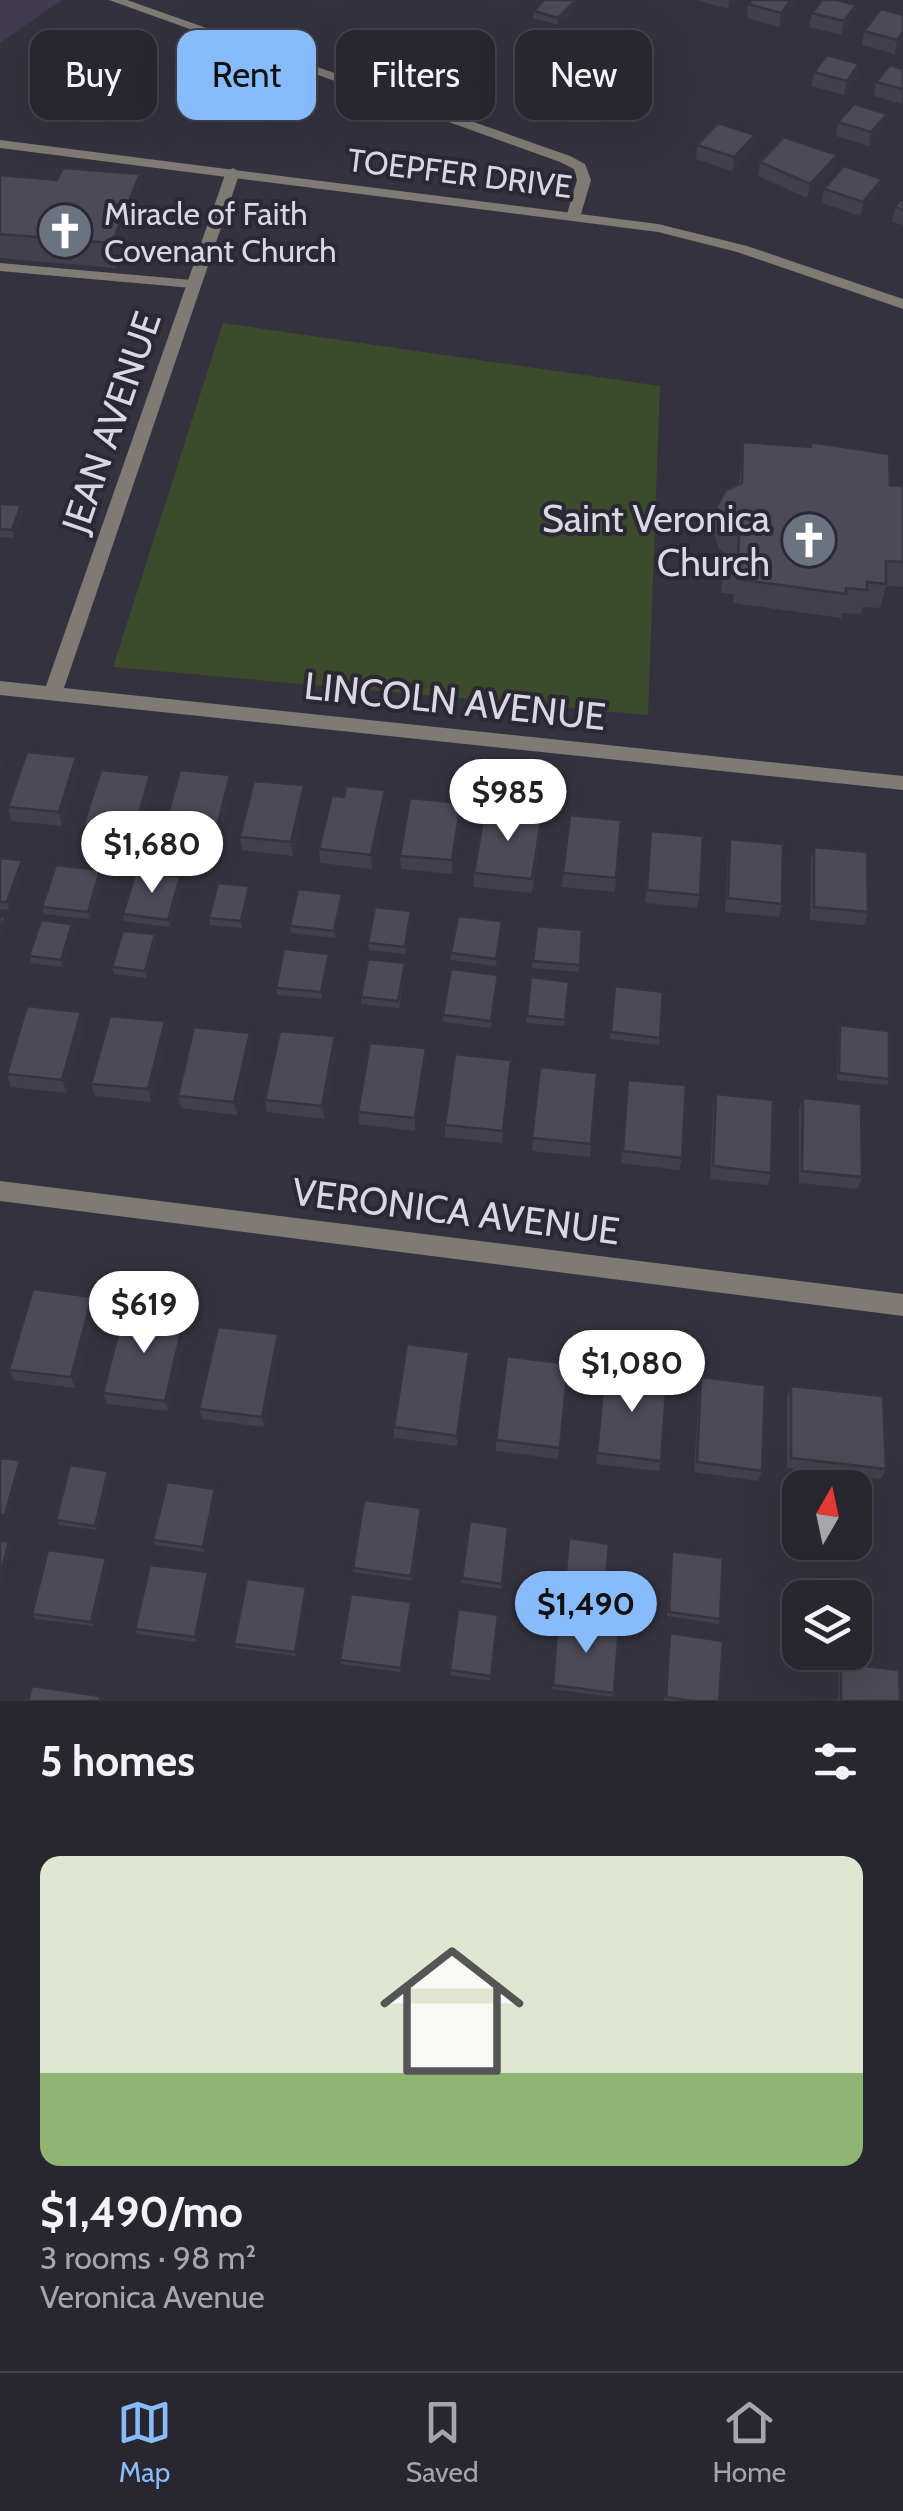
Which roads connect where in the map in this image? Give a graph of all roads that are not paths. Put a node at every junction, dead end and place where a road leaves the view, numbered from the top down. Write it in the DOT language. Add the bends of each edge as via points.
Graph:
graph roads {
  1 [pos="115,0"];
  2 [pos="0,144"];
  3 [pos="233,172"];
  4 [pos="574,214"];
  5 [pos="0,266"];
  6 [pos="192,284"];
  7 [pos="903,304"];
  8 [pos="0,688"];
  9 [pos="52,694"];
  10 [pos="903,782"];
  11 [pos="0,1190"];
  12 [pos="903,1305"];
  1 -- 4 [label="street" via="566,159 580,166 584,180"];
  2 -- 3 [label="street, TOEPFER DRIVE"];
  3 -- 4 [label="street, TOEPFER DRIVE"];
  3 -- 6 [label="street, JEAN AVENUE"];
  4 -- 7 [label="street, TOEPFER DRIVE" via="742,249"];
  5 -- 6 [label="lane"];
  6 -- 9 [label="street, JEAN AVENUE"];
  8 -- 9 [label="street, LINCOLN AVENUE"];
  9 -- 10 [label="street, LINCOLN AVENUE"];
  11 -- 12 [label="street, VERONICA AVENUE"];
}
